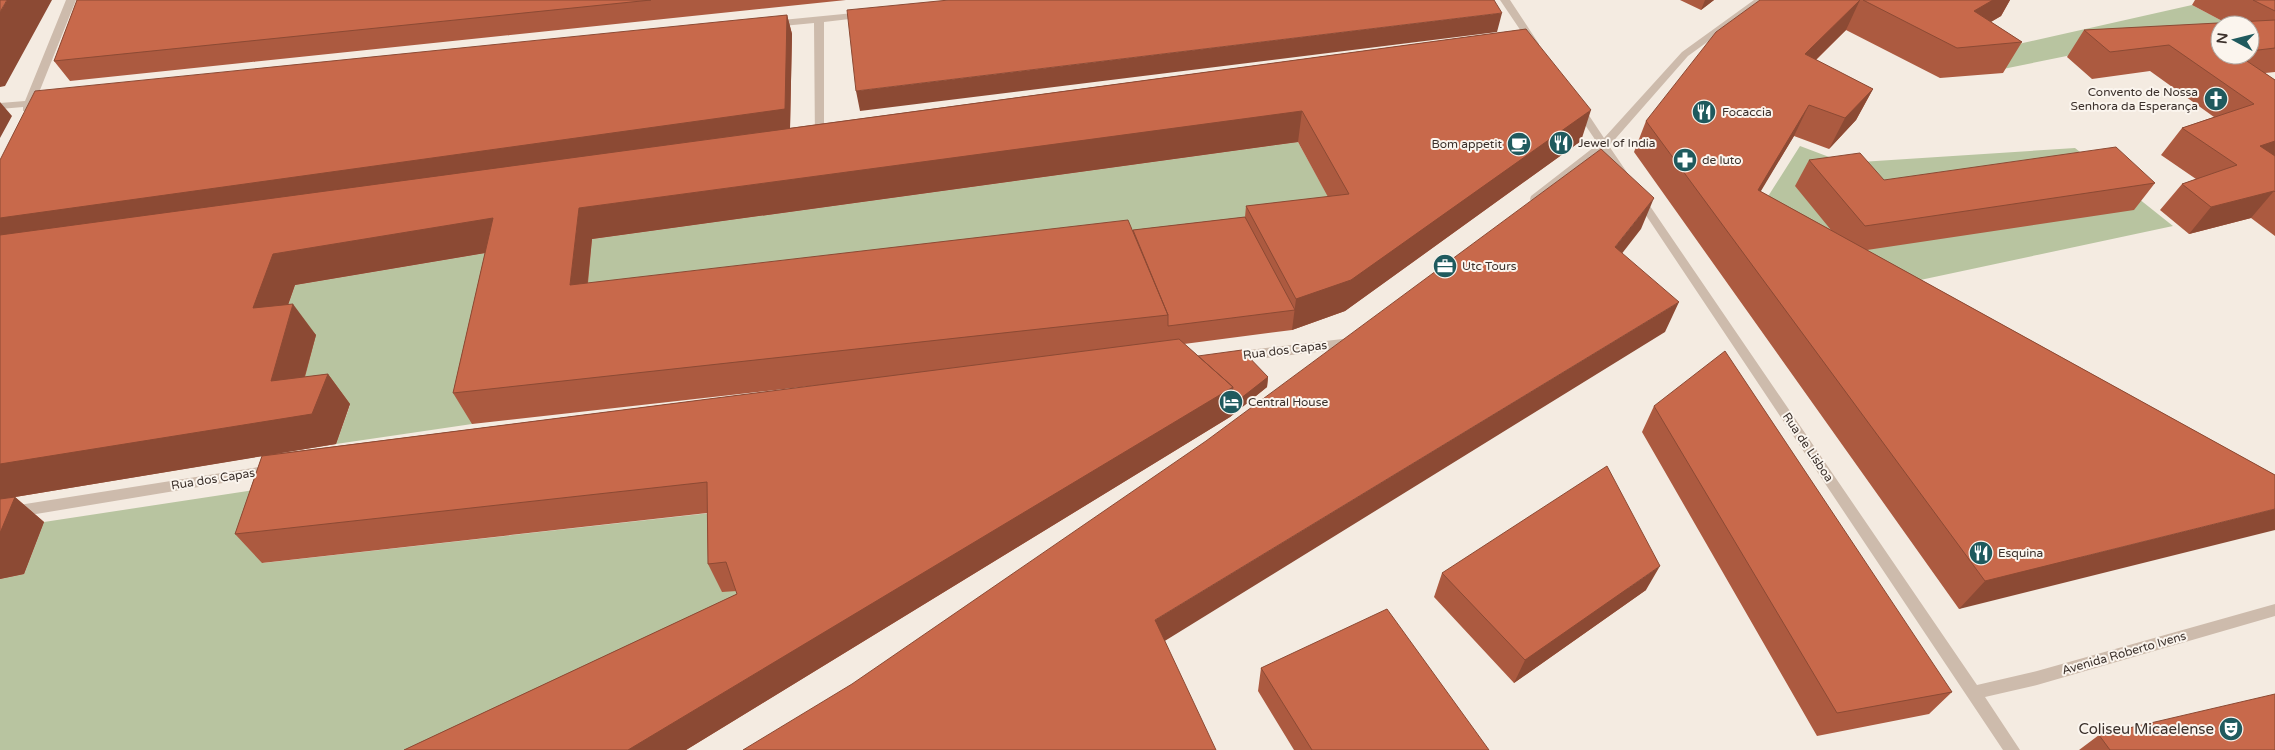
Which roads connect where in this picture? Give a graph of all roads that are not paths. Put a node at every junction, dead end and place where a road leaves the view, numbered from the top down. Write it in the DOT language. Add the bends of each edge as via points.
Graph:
graph roads {
  1 [pos="71,0"];
  2 [pos="1505,0"];
  3 [pos="1760,0"];
  4 [pos="878,13"];
  5 [pos="819,20"];
  6 [pos="759,26"];
  7 [pos="1533,49"];
  8 [pos="1572,99"];
  9 [pos="59,100"];
  10 [pos="30,104"];
  11 [pos="0,106"];
  12 [pos="21,122"];
  13 [pos="819,141"];
  14 [pos="1605,144"];
  15 [pos="1528,204"];
  16 [pos="1222,358"];
  17 [pos="1326,360"];
  18 [pos="284,468"];
  19 [pos="0,514"];
  20 [pos="2273,614"];
  21 [pos="1973,693"];
  22 [pos="2012,750"];
  1 -- 10 [label="street"];
  2 -- 7 [label="street"];
  3 -- 14 [label="street" via="1685,54"];
  4 -- 5 [label="street"];
  5 -- 6 [label="street"];
  5 -- 13 [label="street"];
  8 -- 14 [label="street, Rua de Lisboa"];
  9 -- 10 [label="street"];
  10 -- 11 [label="street"];
  10 -- 12 [label="street"];
  14 -- 15 [label="street"];
  14 -- 21 [label="street, Rua de Lisboa"];
  16 -- 17 [label="street, Rua dos Capas" via="1355,340"];
  18 -- 19 [label="street, Rua dos Capas"];
  20 -- 21 [label="street, Avenida Roberto Ivens"];
  21 -- 22 [label="street, Rua de Lisboa"];
}
